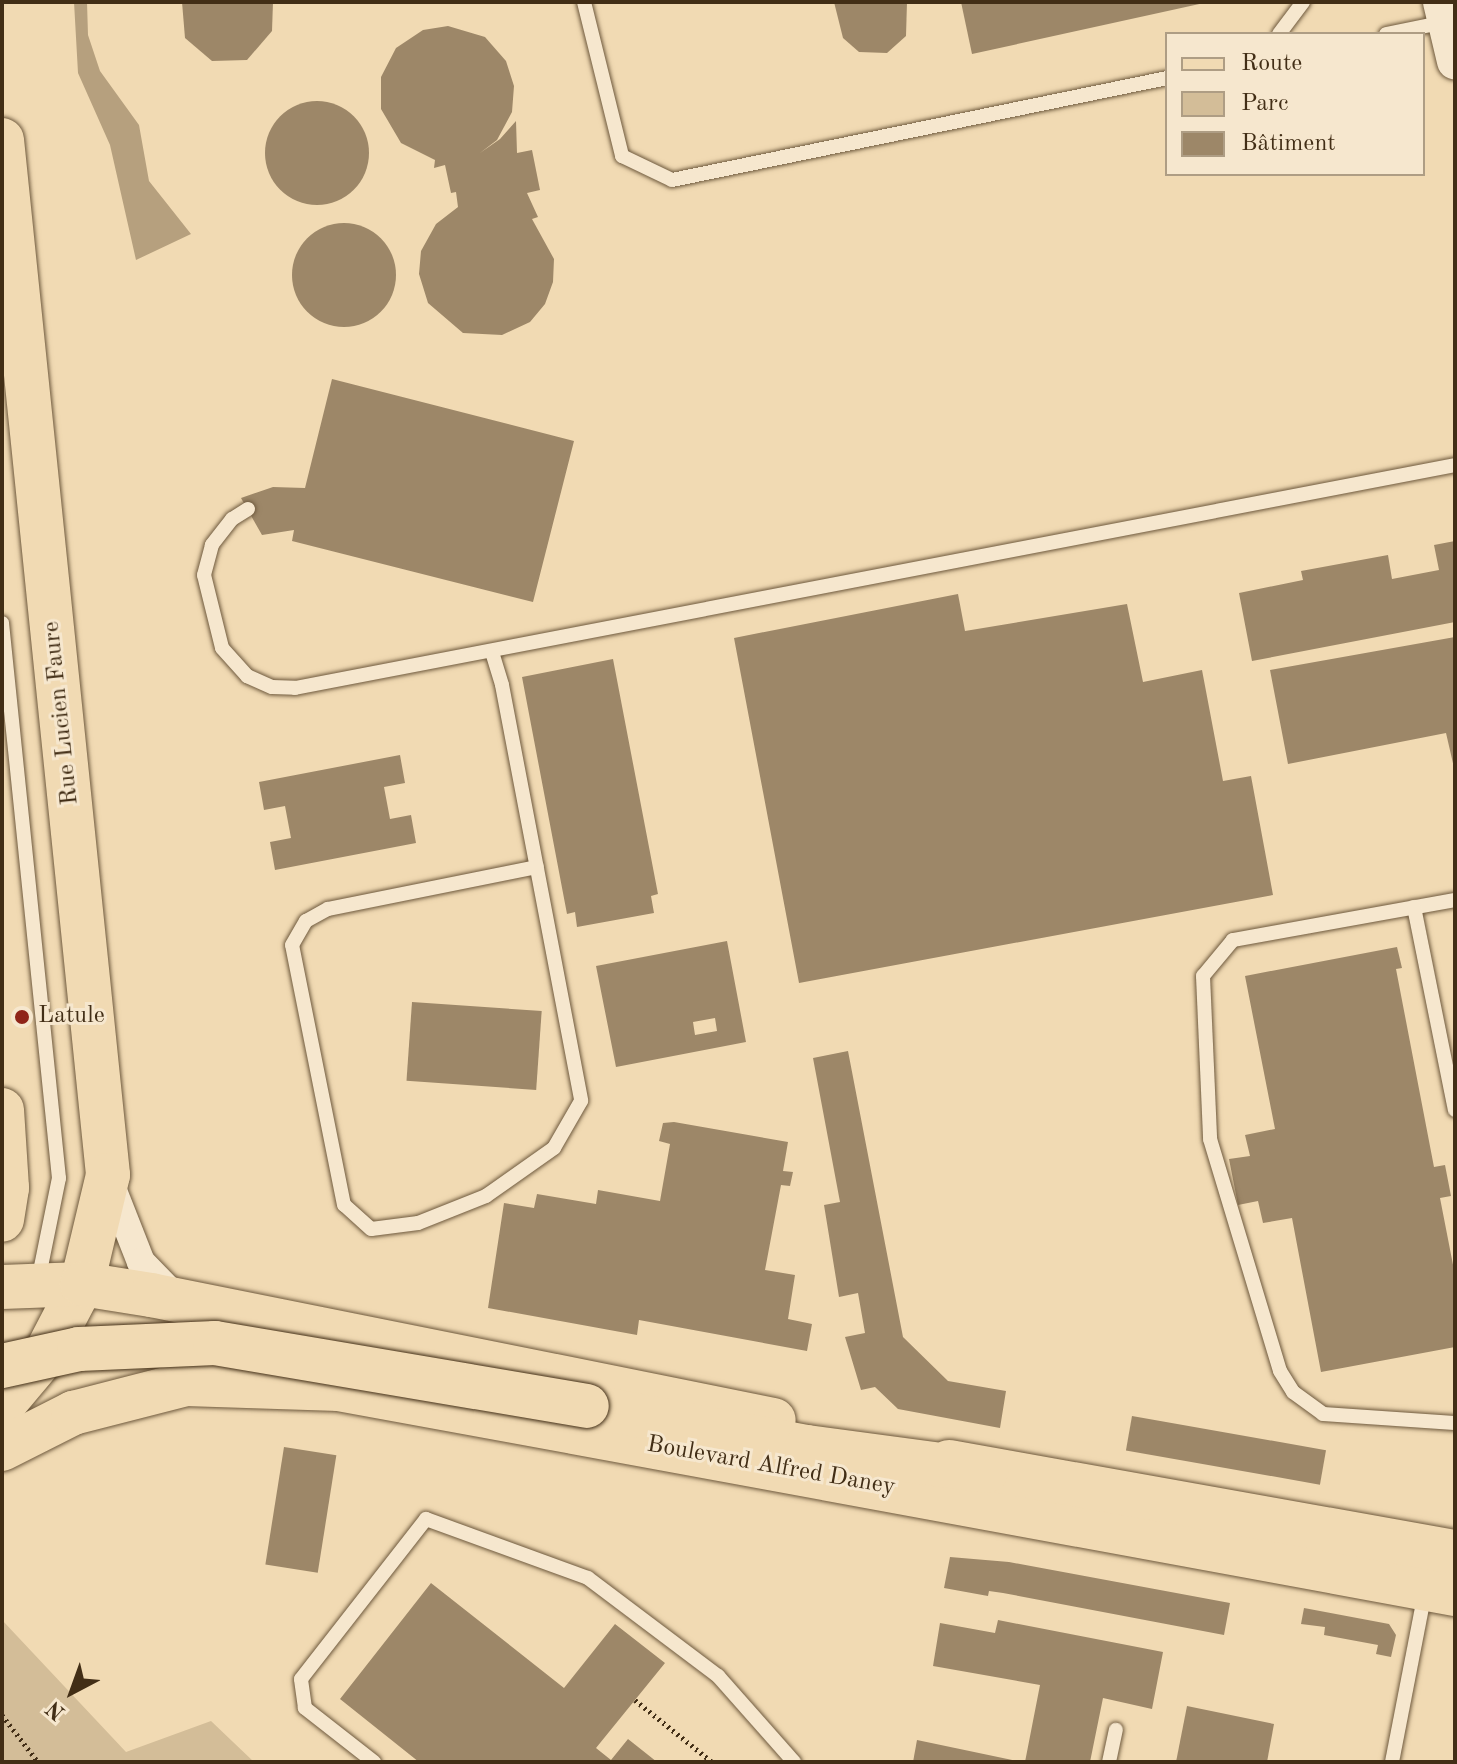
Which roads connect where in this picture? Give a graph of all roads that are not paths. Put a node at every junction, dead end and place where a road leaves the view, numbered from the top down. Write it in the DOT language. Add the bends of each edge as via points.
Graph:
graph roads {
  1 [pos="584,2"];
  2 [pos="1303,2"];
  3 [pos="1444,12"];
  4 [pos="1280,32"];
  5 [pos="1391,32"];
  6 [pos="1455,61"];
  7 [pos="1165,78"];
  8 [pos="2,140"];
  9 [pos="1455,465"];
  10 [pos="248,509"];
  11 [pos="2,623"];
  12 [pos="492,652"];
  13 [pos="537,867"];
  14 [pos="1455,900"];
  15 [pos="1414,907"];
  16 [pos="2,1110"];
  17 [pos="1455,1110"];
  18 [pos="108,1175"];
  19 [pos="3,1213"];
  20 [pos="82,1284"];
  21 [pos="19,1286"];
  22 [pos="179,1300"];
  23 [pos="2,1366"];
  24 [pos="2,1406"];
  25 [pos="1455,1423"];
  26 [pos="2,1449"];
  27 [pos="986,1471"];
  28 [pos="1455,1552"];
  29 [pos="1445,1588"];
  30 [pos="1116,1730"];
  31 [pos="374,1762"];
  32 [pos="794,1762"];
  33 [pos="1109,1762"];
  34 [pos="1392,1762"];
  1 -- 7 [label="lane" via="622,156 672,180"];
  2 -- 4 [label="lane"];
  3 -- 5 [label="lane"];
  3 -- 6 [label="street"];
  8 -- 18 [label="main road, Rue Lucien Faure"];
  9 -- 12 [label="lane"];
  10 -- 12 [label="lane" via="232,519 212,545 204,575 222,648 247,676 272,687 295,688"];
  11 -- 21 [label="lane" via="59,1178"];
  12 -- 13 [label="lane"];
  13 -- 13 [label="lane" via="581,1101 554,1148 486,1196 418,1223 371,1229 344,1205 292,945 306,921 328,909"];
  14 -- 15 [label="lane"];
  15 -- 17 [label="lane"];
  15 -- 25 [label="lane" via="1233,940 1203,976 1210,1139 1280,1371 1293,1392 1323,1414"];
  16 -- 19 [label="main road"];
  18 -- 20 [label="main road, Rue Lucien Faure"];
  18 -- 22 [label="street" via="141,1262"];
  20 -- 21 [label="main road, Boulevard Alfred Daney"];
  20 -- 22 [label="main road, Boulevard Alfred Daney"];
  20 -- 24 [label="main road, Rue Lucien Faure" via="45,1355"];
  22 -- 27 [label="main road, Boulevard Alfred Daney" via="814,1428"];
  23 -- 27 [label="main road, bridge" via="79,1349 215,1343 807,1447"];
  26 -- 29 [label="main road, Boulevard Alfred Daney" via="86,1409 186,1384 339,1389"];
  27 -- 28 [label="main road, Boulevard Alfred Daney"];
  29 -- 34 [label="lane"];
  30 -- 33 [label="lane"];
  31 -- 32 [label="lane" via="305,1708 301,1679 426,1519 588,1578 718,1676"];
}
